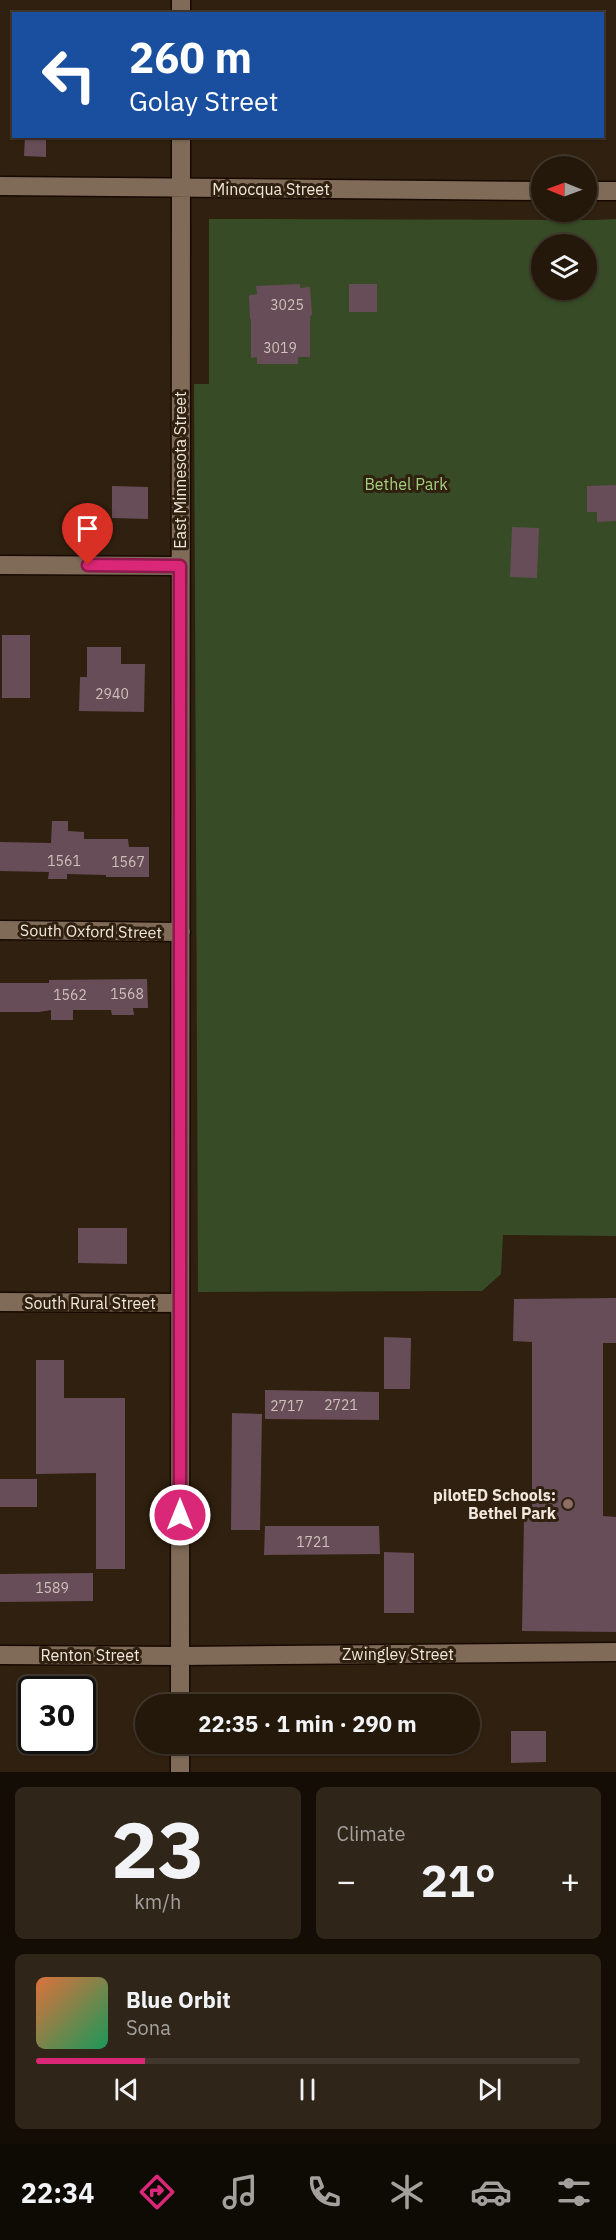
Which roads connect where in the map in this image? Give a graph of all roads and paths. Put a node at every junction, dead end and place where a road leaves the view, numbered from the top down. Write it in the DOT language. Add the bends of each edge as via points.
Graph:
graph roads {
  1 [pos="181,138"];
  2 [pos="0,186"];
  3 [pos="181,188"];
  4 [pos="531,191"];
  5 [pos="597,191"];
  6 [pos="616,191"];
  7 [pos="0,564"];
  8 [pos="180,566"];
  9 [pos="0,930"];
  10 [pos="181,932"];
  11 [pos="0,1302"];
  12 [pos="180,1303"];
  13 [pos="616,1652"];
  14 [pos="0,1655"];
  15 [pos="180,1656"];
  16 [pos="180,1694"];
  17 [pos="180,1754"];
  18 [pos="180,1772"];
  1 -- 3 [label="street, East Minnesota Street"];
  2 -- 3 [label="street, Minocqua Street"];
  3 -- 4 [label="street, Minocqua Street"];
  3 -- 8 [label="street, East Minnesota Street"];
  5 -- 6 [label="street"];
  7 -- 8 [label="street"];
  8 -- 10 [label="street, East Minnesota Street"];
  9 -- 10 [label="street, South Oxford Street"];
  10 -- 12 [label="street, East Minnesota Street"];
  11 -- 12 [label="street, South Rural Street"];
  12 -- 15 [label="street, East Minnesota Street"];
  13 -- 15 [label="street, Zwingley Street"];
  14 -- 15 [label="street, Renton Street"];
  15 -- 16 [label="street, East Minnesota Street"];
  17 -- 18 [label="street"];
}
